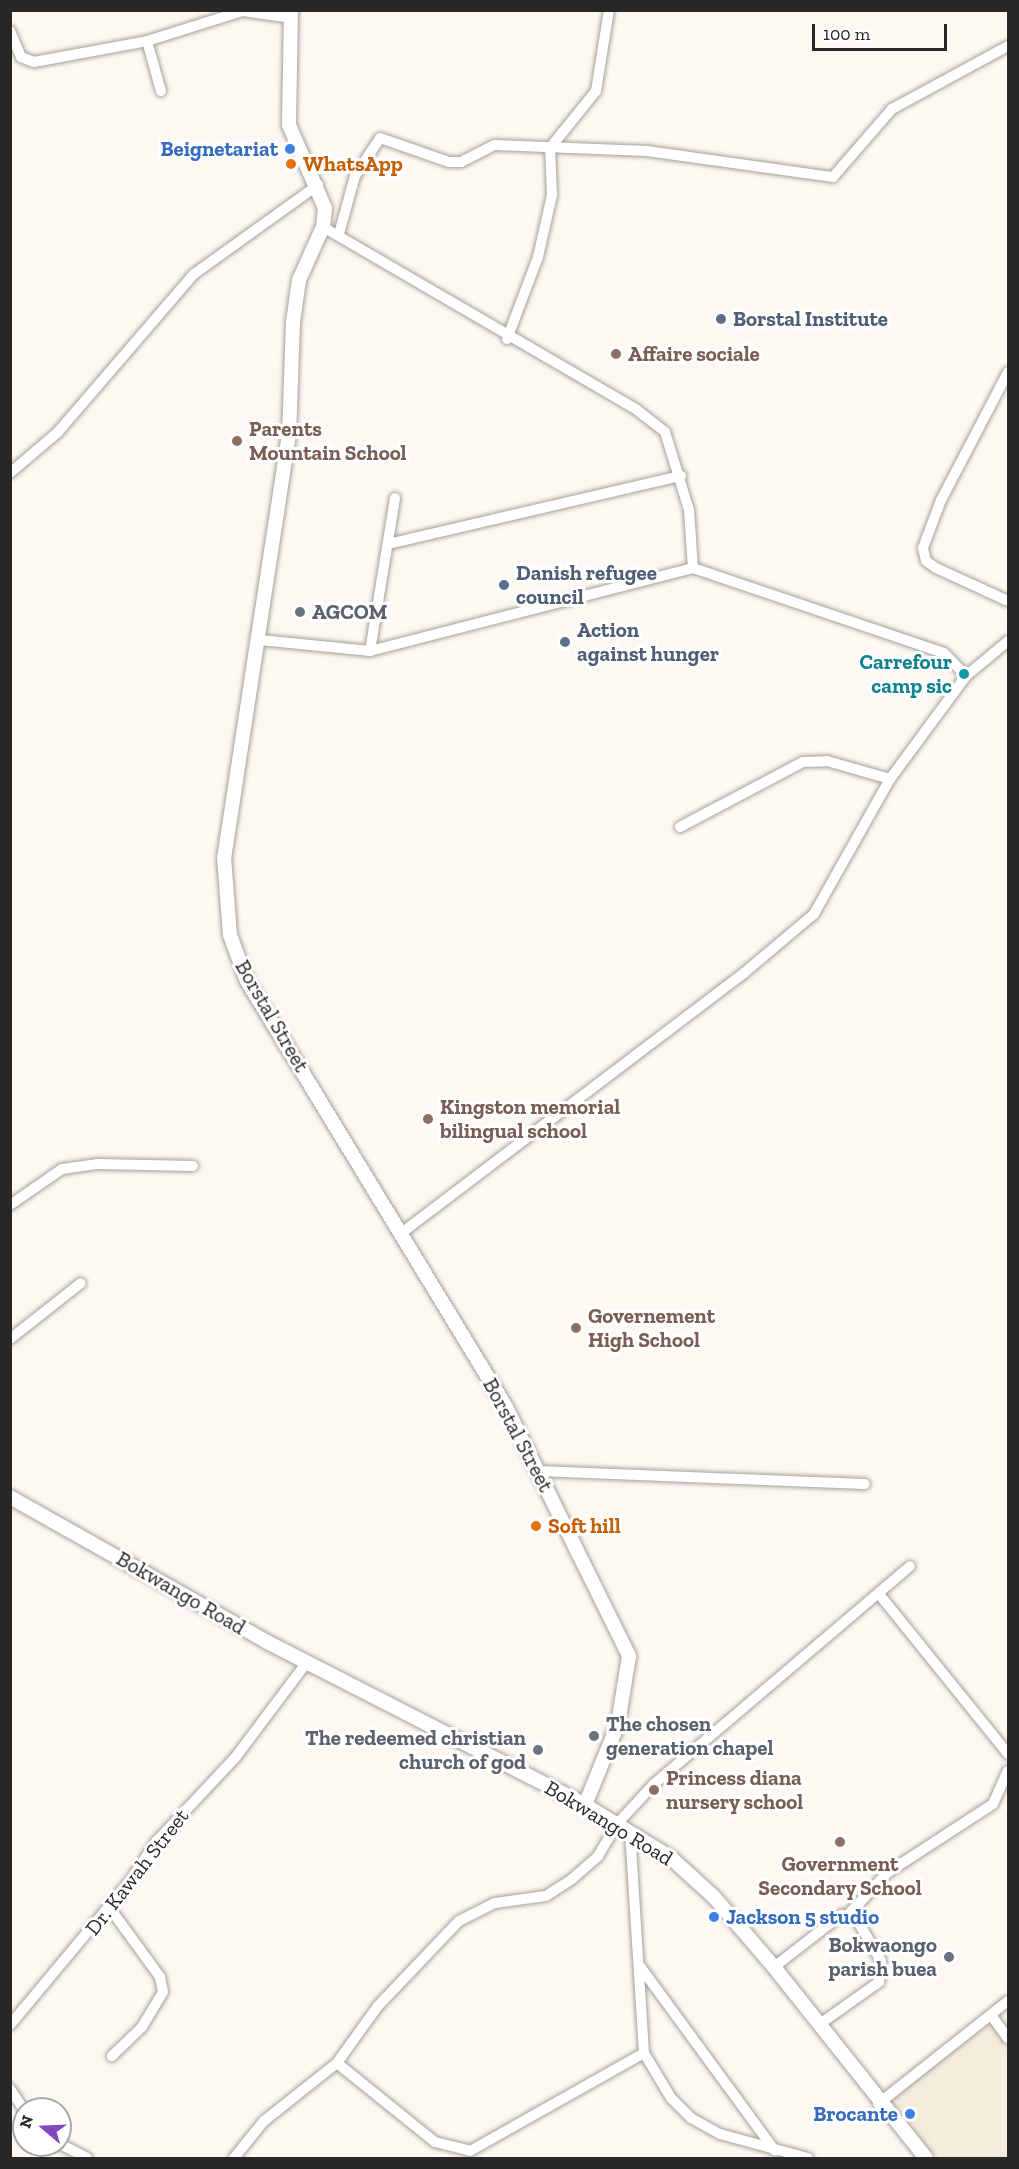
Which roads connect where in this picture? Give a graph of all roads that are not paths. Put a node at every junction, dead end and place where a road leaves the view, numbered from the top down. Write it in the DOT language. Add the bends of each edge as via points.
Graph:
graph roads {
  1 [pos="609,10"];
  2 [pos="291,14"];
  3 [pos="10,31"];
  4 [pos="147,41"];
  5 [pos="1008,46"];
  6 [pos="161,91"];
  7 [pos="550,148"];
  8 [pos="318,185"];
  9 [pos="323,227"];
  10 [pos="339,234"];
  11 [pos="507,339"];
  12 [pos="1008,372"];
  13 [pos="10,473"];
  14 [pos="681,476"];
  15 [pos="395,498"];
  16 [pos="388,544"];
  17 [pos="693,568"];
  18 [pos="1008,601"];
  19 [pos="260,640"];
  20 [pos="1008,641"];
  21 [pos="370,651"];
  22 [pos="966,676"];
  23 [pos="890,779"];
  24 [pos="680,827"];
  25 [pos="193,1166"];
  26 [pos="10,1205"];
  27 [pos="403,1232"];
  28 [pos="81,1283"];
  29 [pos="10,1339"];
  30 [pos="537,1471"];
  31 [pos="865,1484"];
  32 [pos="10,1497"];
  33 [pos="910,1566"];
  34 [pos="879,1594"];
  35 [pos="307,1662"];
  36 [pos="1008,1754"];
  37 [pos="1008,1771"];
  38 [pos="585,1805"];
  39 [pos="617,1824"];
  40 [pos="630,1831"];
  41 [pos="109,1907"];
  42 [pos="848,1915"];
  43 [pos="639,1965"];
  44 [pos="774,1967"];
  45 [pos="1008,2001"];
  46 [pos="991,2015"];
  47 [pos="820,2024"];
  48 [pos="10,2025"];
  49 [pos="1008,2038"];
  50 [pos="644,2053"];
  51 [pos="112,2056"];
  52 [pos="337,2063"];
  53 [pos="878,2104"];
  54 [pos="72,2150"];
  55 [pos="775,2151"];
  56 [pos="87,2158"];
  57 [pos="234,2158"];
  58 [pos="808,2158"];
  59 [pos="923,2158"];
  1 -- 7 [label="street" via="596,91"];
  2 -- 4 [label="street" via="243,11"];
  2 -- 8 [label="street" via="289,125"];
  3 -- 4 [label="street" via="21,57 34,62"];
  4 -- 6 [label="street"];
  5 -- 7 [label="street" via="892,109 833,177 647,151"];
  7 -- 10 [label="street" via="489,145 461,162 448,162 380,138 355,176"];
  7 -- 11 [label="street" via="552,195 538,257"];
  8 -- 9 [label="street"];
  8 -- 13 [label="street" via="194,274 58,432"];
  9 -- 10 [label="street"];
  9 -- 19 [label="street, Borstal Street" via="299,280 289,434"];
  10 -- 11 [label="street"];
  11 -- 14 [label="street" via="637,410 665,432"];
  12 -- 18 [label="street" via="941,500 923,548 926,561 936,568"];
  14 -- 16 [label="street"];
  14 -- 17 [label="street"];
  15 -- 16 [label="street"];
  16 -- 21 [label="street"];
  17 -- 21 [label="street"];
  17 -- 22 [label="street" via="944,653"];
  19 -- 21 [label="street"];
  19 -- 27 [label="street, Borstal Street" via="224,857 230,935 247,981"];
  20 -- 22 [label="street"];
  22 -- 23 [label="street"];
  23 -- 24 [label="street" via="827,761 803,762"];
  23 -- 27 [label="street" via="813,914 744,973"];
  25 -- 26 [label="street" via="62,1169"];
  27 -- 30 [label="street, Borstal Street"];
  28 -- 29 [label="street"];
  30 -- 31 [label="street"];
  30 -- 38 [label="street, Borstal Street" via="629,1656 618,1724"];
  32 -- 35 [label="street, Bokwango Road"];
  33 -- 34 [label="street"];
  34 -- 36 [label="street"];
  34 -- 39 [label="street" via="654,1784"];
  35 -- 38 [label="street, Bokwango Road"];
  35 -- 41 [label="street, Dr. Kawah Street" via="235,1758 156,1842"];
  37 -- 42 [label="street" via="993,1804 887,1874"];
  38 -- 39 [label="street, Bokwango Road"];
  39 -- 40 [label="street, Bokwango Road"];
  39 -- 52 [label="street" via="598,1856 546,1896 495,1903 459,1921 378,2006"];
  40 -- 43 [label="street"];
  40 -- 44 [label="street, Bokwango Road" via="714,1897"];
  41 -- 48 [label="street, Dr. Kawah Street"];
  41 -- 51 [label="street" via="160,1977 163,1992 142,2027"];
  42 -- 44 [label="street"];
  42 -- 47 [label="street" via="856,1918 880,1961 879,1982"];
  43 -- 50 [label="street"];
  43 -- 55 [label="street"];
  44 -- 47 [label="street, Bokwango Road"];
  45 -- 46 [label="street"];
  46 -- 49 [label="street"];
  46 -- 53 [label="street"];
  47 -- 53 [label="street, Bokwango Road"];
  50 -- 52 [label="street" via="470,2151 435,2142"];
  50 -- 55 [label="street" via="671,2098 691,2118"];
  52 -- 57 [label="street" via="264,2121"];
  53 -- 59 [label="street, Bokwango Road"];
  54 -- 56 [label="street"];
  55 -- 58 [label="street"];
}
